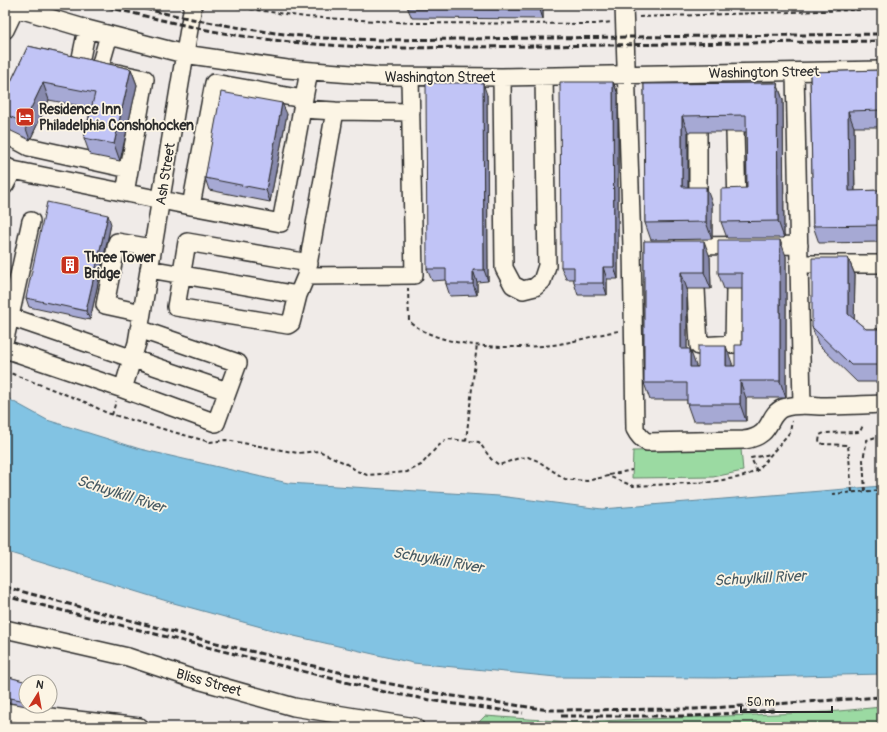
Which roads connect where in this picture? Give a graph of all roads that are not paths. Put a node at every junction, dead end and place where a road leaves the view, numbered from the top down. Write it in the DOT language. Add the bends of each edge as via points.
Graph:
graph roads {
  1 [pos="193,5"];
  2 [pos="11,7"];
  3 [pos="624,13"];
  4 [pos="87,29"];
  5 [pos="5,30"];
  6 [pos="109,35"];
  7 [pos="184,54"];
  8 [pos="882,70"];
  9 [pos="309,71"];
  10 [pos="795,72"];
  11 [pos="99,73"];
  12 [pos="628,75"];
  13 [pos="410,76"];
  14 [pos="544,76"];
  15 [pos="502,77"];
  16 [pos="303,104"];
  17 [pos="335,111"];
  18 [pos="411,112"];
  19 [pos="698,132"];
  20 [pos="735,132"];
  21 [pos="5,134"];
  22 [pos="9,168"];
  23 [pos="130,169"];
  24 [pos="5,185"];
  25 [pos="125,193"];
  26 [pos="160,200"];
  27 [pos="698,203"];
  28 [pos="737,205"];
  29 [pos="191,206"];
  30 [pos="31,221"];
  31 [pos="798,245"];
  32 [pos="668,246"];
  33 [pos="152,248"];
  34 [pos="799,264"];
  35 [pos="882,264"];
  36 [pos="149,269"];
  37 [pos="308,270"];
  38 [pos="181,275"];
  39 [pos="696,289"];
  40 [pos="735,289"];
  41 [pos="298,295"];
  42 [pos="7,316"];
  43 [pos="137,336"];
  44 [pos="5,339"];
  45 [pos="5,350"];
  46 [pos="123,389"];
  47 [pos="228,391"];
  48 [pos="882,404"];
  49 [pos="802,405"];
  50 [pos="5,629"];
  51 [pos="5,712"];
  52 [pos="140,727"];
  53 [pos="415,727"];
  1 -- 7 [label="street, Ash Street"];
  2 -- 4 [label="street, Washington Street"];
  2 -- 5 [label="street"];
  3 -- 12 [label="street"];
  4 -- 6 [label="street, Washington Street"];
  4 -- 11 [label="street" via="74,66"];
  6 -- 7 [label="street, Washington Street"];
  6 -- 11 [label="street"];
  7 -- 9 [label="street, Washington Street"];
  7 -- 26 [label="street, Ash Street"];
  8 -- 10 [label="street, Washington Street"];
  9 -- 13 [label="street, Washington Street"];
  9 -- 16 [label="street"];
  10 -- 12 [label="street, Washington Street" via="734,80"];
  10 -- 31 [label="street"];
  11 -- 23 [label="street" via="145,79"];
  12 -- 14 [label="street, Washington Street"];
  12 -- 49 [label="street" via="640,246 635,429 641,440 647,442 755,438 767,428 782,408"];
  13 -- 15 [label="street, Washington Street"];
  13 -- 18 [label="street"];
  14 -- 15 [label="street, Washington Street"];
  14 -- 15 [label="street" via="547,266 542,281 535,287 523,290 513,285 504,268"];
  16 -- 17 [label="street"];
  16 -- 29 [label="street" via="281,223"];
  16 -- 29 [label="street" via="214,83"];
  17 -- 18 [label="street"];
  17 -- 37 [label="street"];
  18 -- 37 [label="street" via="414,275"];
  19 -- 27 [label="street"];
  20 -- 28 [label="street"];
  21 -- 23 [label="street" via="28,147"];
  22 -- 24 [label="street"];
  22 -- 25 [label="street"];
  23 -- 25 [label="street"];
  25 -- 26 [label="street"];
  26 -- 29 [label="street"];
  26 -- 33 [label="street, Ash Street"];
  30 -- 42 [label="street"];
  31 -- 32 [label="street" via="697,248"];
  31 -- 34 [label="street"];
  33 -- 36 [label="street, Ash Street"];
  33 -- 43 [label="street" via="118,242 105,305"];
  34 -- 35 [label="street"];
  34 -- 49 [label="street"];
  36 -- 38 [label="street"];
  36 -- 43 [label="street, Ash Street"];
  37 -- 38 [label="street" via="187,242"];
  37 -- 41 [label="street"];
  38 -- 41 [label="street"];
  38 -- 41 [label="street" via="176,307 288,325 291,323"];
  39 -- 40 [label="street" via="699,346 734,344"];
  42 -- 43 [label="street"];
  42 -- 44 [label="street"];
  43 -- 46 [label="street, Ash Street"];
  43 -- 47 [label="street"];
  43 -- 47 [label="street" via="238,363"];
  45 -- 46 [label="street"];
  46 -- 47 [label="street" via="216,423"];
  48 -- 49 [label="street"];
  50 -- 53 [label="street, Bliss Street" via="128,657 294,707"];
  51 -- 52 [label="street"];
}
